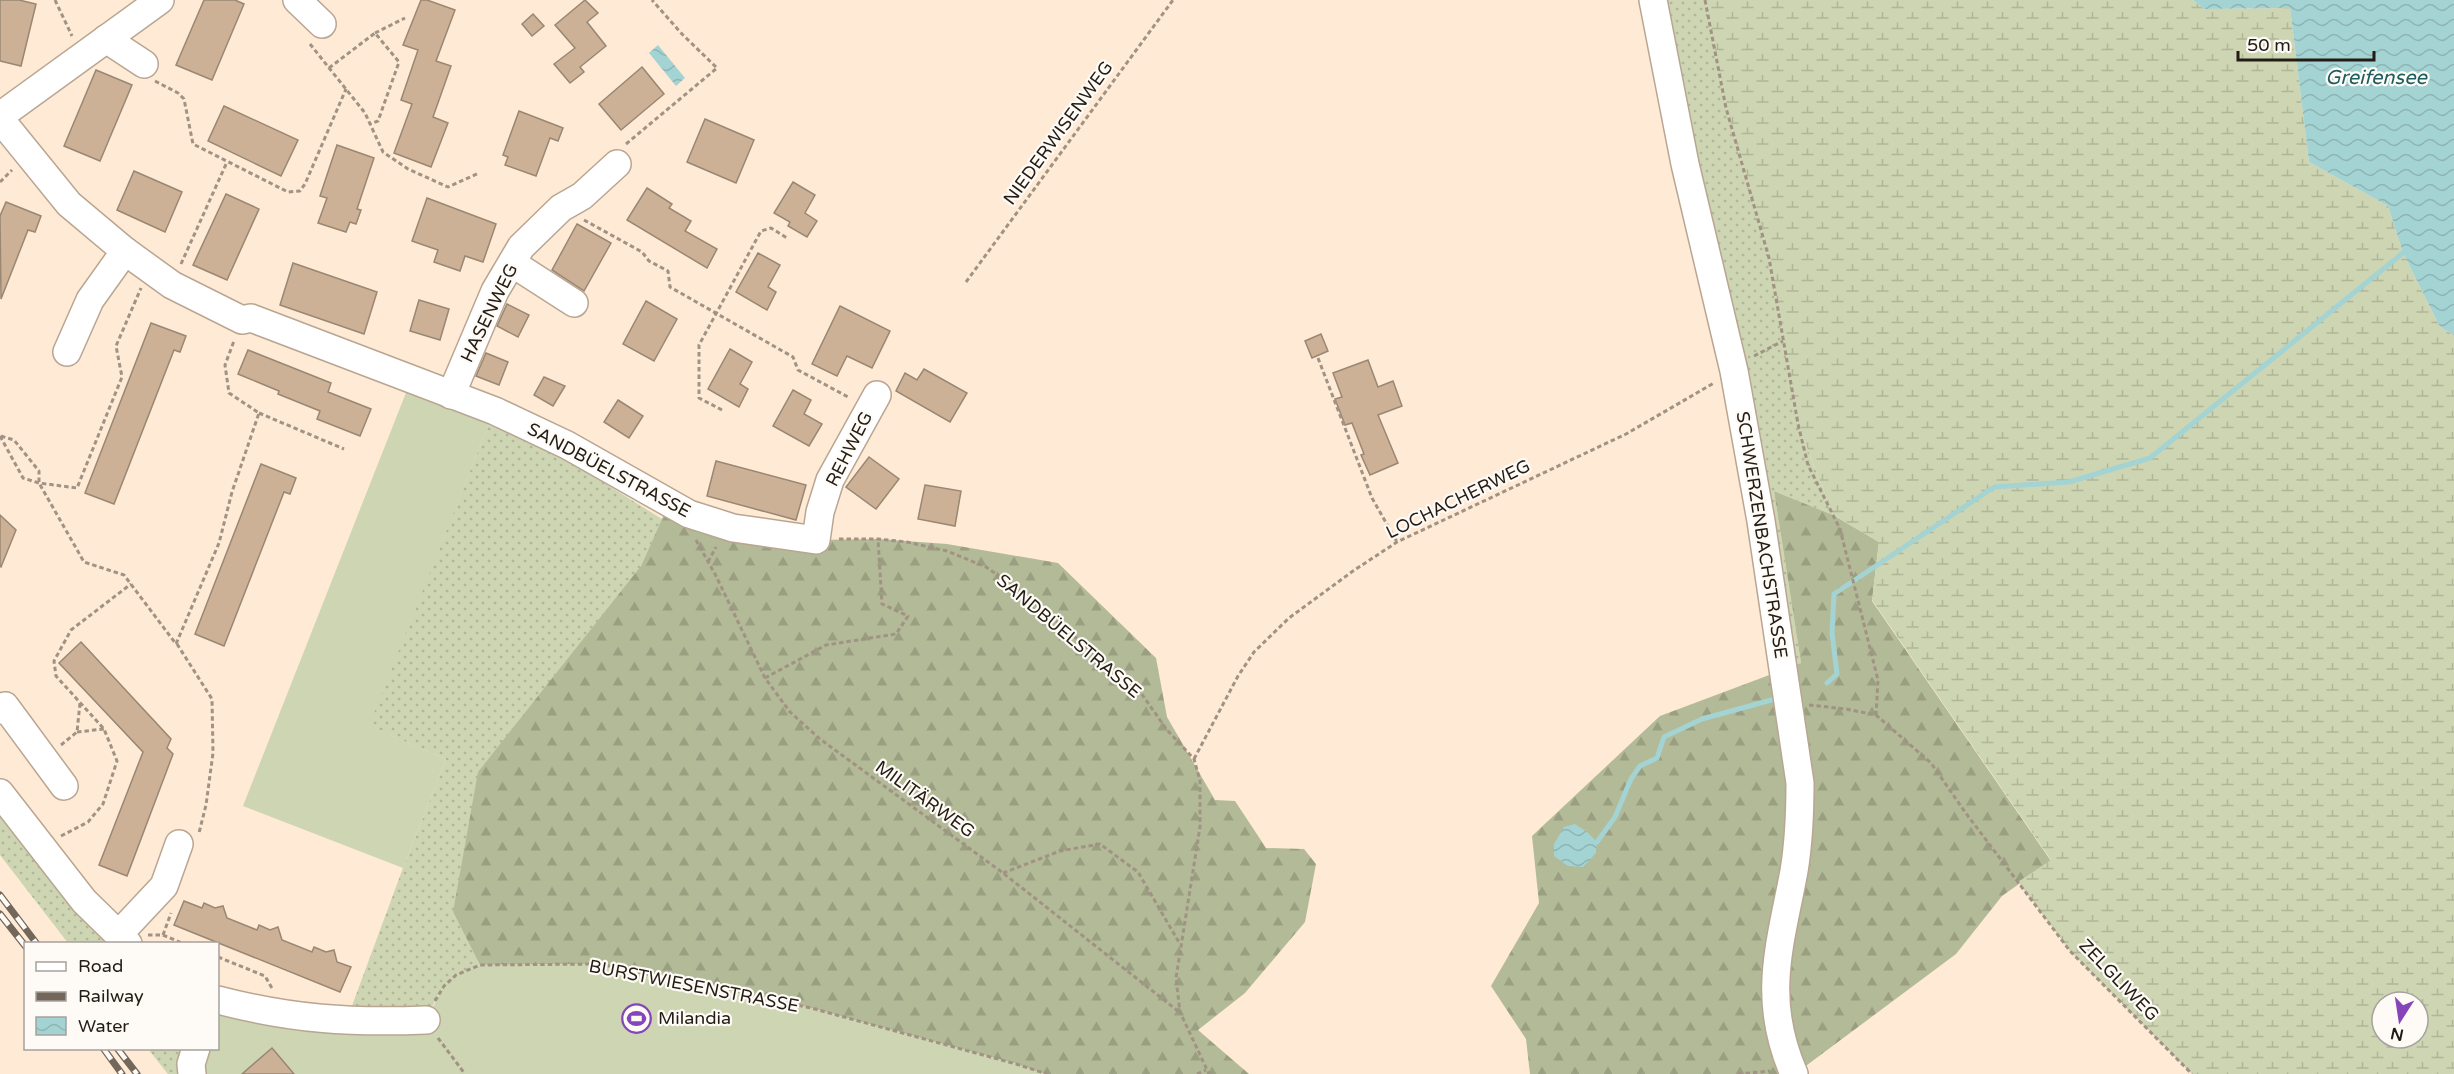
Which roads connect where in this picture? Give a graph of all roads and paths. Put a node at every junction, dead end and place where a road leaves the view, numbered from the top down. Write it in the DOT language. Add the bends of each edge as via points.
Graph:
graph roads {
  1 [pos="55,0"];
  2 [pos="160,0"];
  3 [pos="297,0"];
  4 [pos="652,0"];
  5 [pos="1173,0"];
  6 [pos="1653,0"];
  7 [pos="1705,0"];
  8 [pos="405,18"];
  9 [pos="316,33"];
  10 [pos="375,33"];
  11 [pos="106,39"];
  12 [pos="83,56"];
  13 [pos="329,68"];
  14 [pos="146,71"];
  15 [pos="346,89"];
  16 [pos="0,119"];
  17 [pos="370,124"];
  18 [pos="227,162"];
  19 [pos="617,164"];
  20 [pos="479,173"];
  21 [pos="561,208"];
  22 [pos="787,238"];
  23 [pos="125,251"];
  24 [pos="512,263"];
  25 [pos="150,267"];
  26 [pos="966,282"];
  27 [pos="172,285"];
  28 [pos="574,303"];
  29 [pos="716,313"];
  30 [pos="242,320"];
  31 [pos="1783,341"];
  32 [pos="67,352"];
  33 [pos="1318,358"];
  34 [pos="1734,371"];
  35 [pos="451,395"];
  36 [pos="873,402"];
  37 [pos="722,410"];
  38 [pos="260,413"];
  39 [pos="1,436"];
  40 [pos="344,449"];
  41 [pos="39,483"];
  42 [pos="878,539"];
  43 [pos="816,540"];
  44 [pos="1397,542"];
  45 [pos="708,562"];
  46 [pos="131,584"];
  47 [pos="176,644"];
  48 [pos="765,678"];
  49 [pos="80,703"];
  50 [pos="1790,705"];
  51 [pos="0,710"];
  52 [pos="1876,715"];
  53 [pos="104,729"];
  54 [pos="76,732"];
  55 [pos="44,759"];
  56 [pos="1194,759"];
  57 [pos="64,786"];
  58 [pos="0,792"];
  59 [pos="188,842"];
  60 [pos="42,849"];
  61 [pos="1003,873"];
  62 [pos="175,903"];
  63 [pos="163,935"];
  64 [pos="129,938"];
  65 [pos="179,942"];
  66 [pos="1180,944"];
  67 [pos="219,957"];
  68 [pos="219,1000"];
  69 [pos="1180,1012"];
  70 [pos="287,1016"];
  71 [pos="426,1020"];
  72 [pos="195,1050"];
  73 [pos="1206,1070"];
  74 [pos="192,1074"];
  75 [pos="465,1074"];
  76 [pos="1047,1074"];
  77 [pos="1197,1074"];
  78 [pos="1209,1074"];
  79 [pos="1794,1074"];
  80 [pos="2192,1074"];
  1 -- 12 [label="path"];
  2 -- 11 [label="street"];
  3 -- 9 [label="street"];
  4 -- 19 [label="path" via="717,68 623,147"];
  5 -- 26 [label="path, NIEDERWISENWEG"];
  6 -- 34 [label="street, SCHWERZENBACHSTRASSE" via="1683,153"];
  7 -- 31 [label="path" via="1726,108 1769,258"];
  8 -- 10 [label="path"];
  9 -- 13 [label="path"];
  10 -- 13 [label="path"];
  10 -- 17 [label="path" via="399,62 378,121"];
  11 -- 12 [label="street"];
  11 -- 14 [label="street"];
  12 -- 16 [label="street"];
  13 -- 15 [label="path"];
  14 -- 18 [label="path" via="184,99 193,144"];
  15 -- 17 [label="path"];
  15 -- 18 [label="path" via="300,190 288,192"];
  16 -- 23 [label="street, SANDBÜELSTRASSE" via="69,204"];
  17 -- 20 [label="path" via="383,152 408,169 448,187"];
  18 -- 27 [label="path"];
  19 -- 21 [label="street, HASENWEG" via="582,196"];
  21 -- 24 [label="street, HASENWEG" via="521,247"];
  21 -- 29 [label="path" via="642,252 649,261 668,271 670,287"];
  22 -- 29 [label="path" via="771,228 761,231"];
  23 -- 25 [label="street, SANDBÜELSTRASSE"];
  23 -- 32 [label="street" via="90,300"];
  24 -- 28 [label="street"];
  24 -- 35 [label="street, HASENWEG" via="495,291"];
  25 -- 27 [label="street, SANDBÜELSTRASSE"];
  25 -- 41 [label="path" via="116,346 122,377 77,488"];
  27 -- 30 [label="street, SANDBÜELSTRASSE"];
  29 -- 36 [label="path" via="793,357 798,370"];
  29 -- 37 [label="path" via="699,345 699,398"];
  30 -- 35 [label="street, SANDBÜELSTRASSE" via="251,318"];
  30 -- 38 [label="path" via="225,365 229,393"];
  31 -- 34 [label="path, LOCHACHERWEG"];
  31 -- 52 [label="path" via="1808,465 1840,529 1878,680"];
  33 -- 44 [label="path" via="1372,498"];
  34 -- 44 [label="path, LOCHACHERWEG" via="1626,434"];
  34 -- 50 [label="street, SCHWERZENBACHSTRASSE"];
  35 -- 43 [label="street, SANDBÜELSTRASSE" via="495,411 567,446 689,514 734,528"];
  36 -- 43 [label="street, REHWEG" via="830,480"];
  38 -- 40 [label="path"];
  38 -- 47 [label="path" via="219,543"];
  39 -- 41 [label="path" via="23,478"];
  39 -- 41 [label="path" via="14,440 39,471"];
  41 -- 46 [label="path" via="84,562 124,575"];
  42 -- 43 [label="path, SANDBÜELSTRASSE"];
  42 -- 48 [label="path" via="882,604 908,616 896,634 826,645"];
  42 -- 56 [label="path, SANDBÜELSTRASSE" via="947,551 986,567 1141,693"];
  44 -- 56 [label="path, LOCHACHERWEG" via="1289,618 1254,652"];
  45 -- 48 [label="path, MILITÄRWEG"];
  46 -- 47 [label="path"];
  46 -- 49 [label="path" via="71,630 54,661 56,676"];
  47 -- 59 [label="path" via="212,699 213,753 206,805"];
  48 -- 61 [label="path, MILITÄRWEG" via="790,712 820,739"];
  49 -- 53 [label="path"];
  49 -- 54 [label="path"];
  50 -- 52 [label="path"];
  50 -- 79 [label="street, SCHWERZENBACHSTRASSE" via="1800,783 1800,826 1774,984 1780,1032"];
  51 -- 55 [label="street" via="5,706"];
  52 -- 80 [label="path, ZELGLIWEG" via="1930,763 2070,951"];
  53 -- 54 [label="path"];
  53 -- 60 [label="path" via="117,761 103,804 88,822"];
  54 -- 55 [label="path"];
  55 -- 57 [label="street"];
  56 -- 66 [label="path" via="1200,781 1200,827"];
  58 -- 60 [label="street"];
  59 -- 64 [label="street"];
  60 -- 64 [label="street" via="84,901"];
  61 -- 66 [label="path" via="1060,851 1100,844 1138,872"];
  61 -- 69 [label="path, MILITÄRWEG"];
  62 -- 63 [label="path"];
  63 -- 64 [label="path"];
  63 -- 65 [label="path"];
  66 -- 69 [label="path" via="1176,978"];
  67 -- 70 [label="path" via="265,976"];
  68 -- 70 [label="street"];
  69 -- 73 [label="path"];
  70 -- 71 [label="street" via="346,1022"];
  71 -- 75 [label="path"];
  71 -- 76 [label="path, BURSTWIESENSTRASSE" via="444,986 456,975 480,964 599,964 811,1008"];
  72 -- 74 [label="street"];
  73 -- 77 [label="path"];
  73 -- 78 [label="path"];
}
